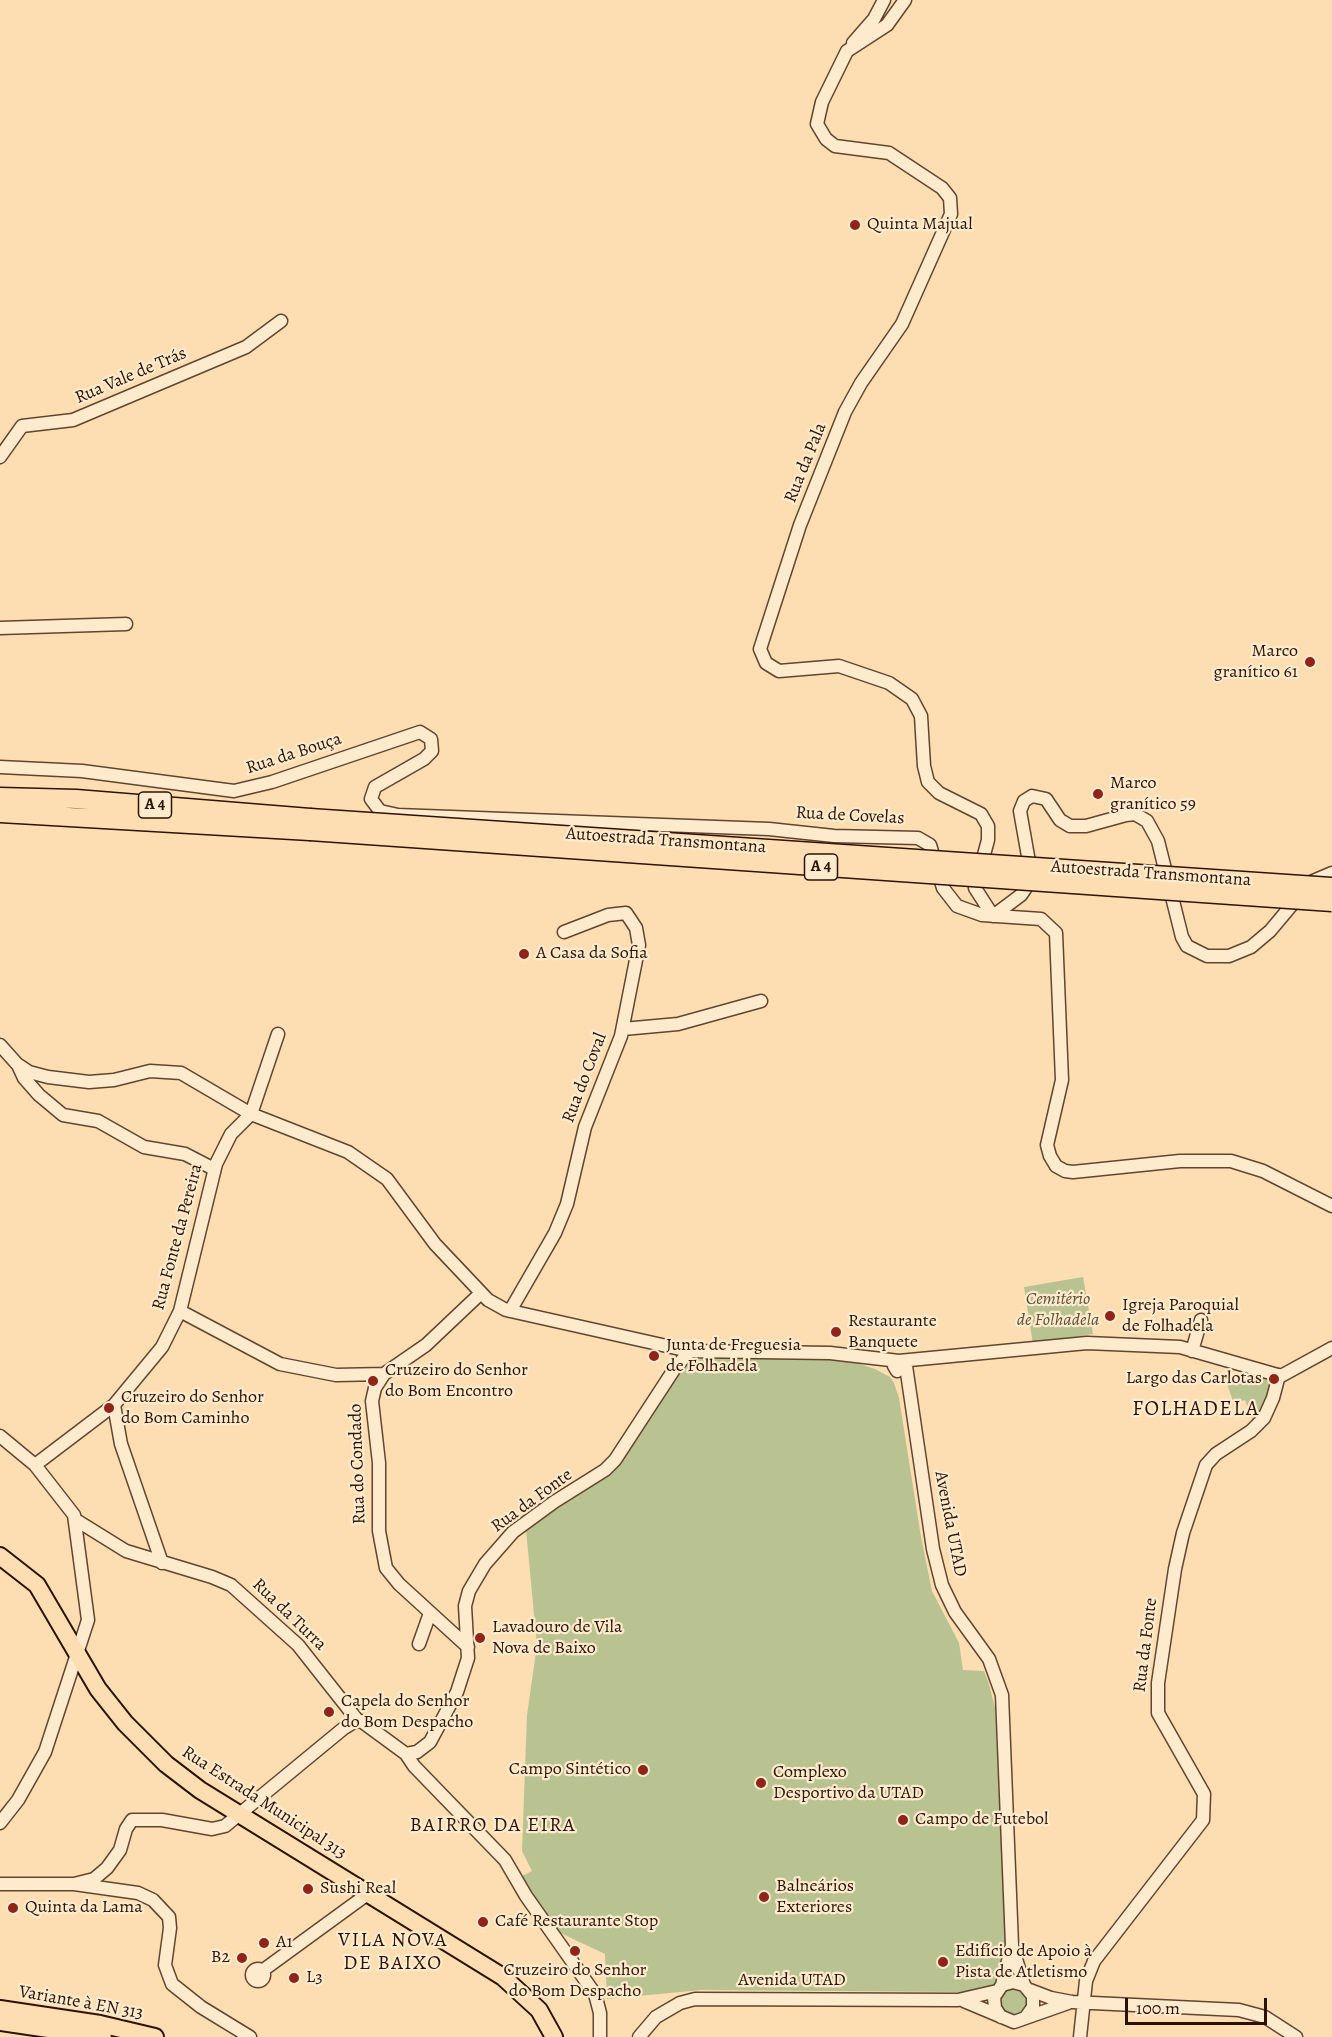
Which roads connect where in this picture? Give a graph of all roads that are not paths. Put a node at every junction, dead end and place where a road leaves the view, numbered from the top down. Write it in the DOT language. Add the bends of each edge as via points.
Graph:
graph roads {
  1 [pos="884,0"];
  2 [pos="905,0"];
  3 [pos="851,47"];
  4 [pos="281,321"];
  5 [pos="0,457"];
  6 [pos="126,624"];
  7 [pos="0,628"];
  8 [pos="0,767"];
  9 [pos="0,797"];
  10 [pos="0,813"];
  11 [pos="398,815"];
  12 [pos="310,824"];
  13 [pos="1332,873"];
  14 [pos="1332,887"];
  15 [pos="1332,902"];
  16 [pos="993,915"];
  17 [pos="564,932"];
  18 [pos="761,1001"];
  19 [pos="623,1029"];
  20 [pos="278,1034"];
  21 [pos="0,1045"];
  22 [pos="17,1064"];
  23 [pos="251,1114"];
  24 [pos="214,1169"];
  25 [pos="1332,1206"];
  26 [pos="481,1293"];
  27 [pos="180,1311"];
  28 [pos="510,1311"];
  29 [pos="1201,1320"];
  30 [pos="1332,1348"];
  31 [pos="690,1351"];
  32 [pos="1192,1351"];
  33 [pos="901,1365"];
  34 [pos="384,1374"];
  35 [pos="356,1376"];
  36 [pos="1279,1376"];
  37 [pos="373,1396"];
  38 [pos="114,1405"];
  39 [pos="0,1436"];
  40 [pos="35,1465"];
  41 [pos="76,1520"];
  42 [pos="0,1556"];
  43 [pos="162,1563"];
  44 [pos="430,1613"];
  45 [pos="419,1644"];
  46 [pos="468,1647"];
  47 [pos="77,1651"];
  48 [pos="358,1721"];
  49 [pos="406,1754"];
  50 [pos="238,1813"];
  51 [pos="0,1823"];
  52 [pos="0,1884"];
  53 [pos="74,1884"];
  54 [pos="369,1893"];
  55 [pos="1012,1945"];
  56 [pos="262,1971"];
  57 [pos="999,1988"];
  58 [pos="1027,1988"];
  59 [pos="958,2000"];
  60 [pos="1078,2002"];
  61 [pos="533,2006"];
  62 [pos="0,2010"];
  63 [pos="1026,2017"];
  64 [pos="1002,2018"];
  65 [pos="0,2022"];
  66 [pos="1290,2035"];
  67 [pos="103,2037"];
  68 [pos="155,2037"];
  69 [pos="250,2037"];
  70 [pos="546,2037"];
  71 [pos="554,2037"];
  72 [pos="600,2037"];
  73 [pos="639,2037"];
  74 [pos="1080,2037"];
  1 -- 3 [label="street"];
  2 -- 3 [label="street" via="887,25"];
  3 -- 16 [label="street, Rua da Pala" via="822,102 816,121 819,130 835,146 895,157 948,192 951,214 904,321 845,412 800,525 760,652 769,666 779,671 843,666 895,687 914,701 921,716 928,782 939,793 981,814 988,826 975,888"];
  4 -- 5 [label="street, Rua Vale de Trás" via="242,349 73,420 22,426"];
  6 -- 7 [label="street"];
  8 -- 11 [label="street, Rua da Bouça" via="76,771 234,791 258,787 424,733 433,742 430,754 372,792 377,809"];
  9 -- 12 [label="highway, Autoestrada Transmontana / A 4" via="76,799"];
  10 -- 12 [label="highway, Autoestrada Transmontana / A 4"];
  11 -- 16 [label="street, Rua de Covelas" via="912,837 930,845 943,888 952,902 971,912"];
  12 -- 14 [label="highway, Autoestrada Transmontana / A 4, bridge"];
  12 -- 15 [label="highway, Autoestrada Transmontana / A 4, bridge"];
  13 -- 16 [label="street" via="1311,882 1270,931 1251,946 1229,956 1207,956 1187,946 1182,938 1160,847 1147,821 1135,814 1070,826 1060,820 1046,799 1032,796 1024,801 1020,811 1032,873 1029,883 1021,895"];
  16 -- 25 [label="street, Rua de Covelas" via="1041,919 1056,933 1062,1080 1047,1146 1060,1170 1220,1159 1263,1171"];
  17 -- 19 [label="street, Rua do Coval" via="616,913 630,916 639,945"];
  18 -- 19 [label="street" via="678,1024"];
  19 -- 28 [label="street, Rua do Coval" via="585,1126 564,1211"];
  20 -- 23 [label="street"];
  21 -- 22 [label="street"];
  22 -- 23 [label="street" via="48,1077 89,1082 150,1071 181,1073"];
  22 -- 24 [label="street" via="39,1095 63,1115 98,1120 144,1147 185,1154"];
  23 -- 24 [label="street, Rua Fonte da Pereira" via="231,1134"];
  23 -- 26 [label="street" via="332,1144 380,1173 431,1239"];
  24 -- 27 [label="street, Rua Fonte da Pereira"];
  26 -- 28 [label="street" via="496,1306"];
  26 -- 34 [label="street, Rua do Condado" via="426,1345"];
  27 -- 35 [label="street" via="280,1364"];
  27 -- 38 [label="street, Rua Fonte da Pereira" via="156,1356"];
  28 -- 31 [label="street"];
  29 -- 32 [label="street"];
  30 -- 36 [label="street"];
  31 -- 33 [label="street" via="830,1353"];
  31 -- 46 [label="street, Rua da Fonte" via="606,1470 513,1532 485,1564 465,1606"];
  32 -- 33 [label="street" via="1172,1346 1079,1343"];
  32 -- 36 [label="street"];
  33 -- 55 [label="street, Avenida UTAD" via="942,1585 955,1612 989,1659 1002,1695"];
  34 -- 35 [label="street"];
  34 -- 37 [label="street, Rua do Condado"];
  35 -- 37 [label="street"];
  36 -- 60 [label="street, Rua da Fonte" via="1264,1418 1206,1465 1175,1569 1158,1683 1158,1713 1204,1794 1203,1820 1094,1961"];
  37 -- 44 [label="street, Rua do Condado" via="384,1561 394,1580"];
  38 -- 40 [label="street, Rua Fonte da Pereira"];
  38 -- 43 [label="street" via="121,1444"];
  39 -- 40 [label="street"];
  40 -- 41 [label="street"];
  41 -- 43 [label="street, Rua da Turra" via="118,1548"];
  41 -- 47 [label="street" via="88,1620"];
  42 -- 47 [label="main road, Rua Estrada Municipal 313" via="36,1585"];
  43 -- 48 [label="street, Rua da Turra" via="212,1577 240,1592 298,1645"];
  44 -- 45 [label="street"];
  44 -- 46 [label="street, Rua do Condado"];
  46 -- 49 [label="street, Rua da Fonte" via="467,1664 436,1735 417,1752"];
  47 -- 50 [label="main road, Rua Estrada Municipal 313" via="98,1689 147,1747 183,1778"];
  47 -- 51 [label="street" via="45,1752"];
  48 -- 49 [label="street, Rua da Turra"];
  48 -- 50 [label="street"];
  49 -- 72 [label="street, Rua da Turra" via="509,1865 524,1893 595,1994 601,2016"];
  50 -- 53 [label="street" via="225,1826 212,1829 162,1820 132,1820 120,1850 107,1868 94,1879"];
  50 -- 54 [label="main road, Rua Estrada Municipal 313"];
  52 -- 53 [label="street"];
  53 -- 69 [label="street" via="138,1893 153,1900 168,1917 165,1965 172,1984"];
  54 -- 56 [label="street"];
  54 -- 61 [label="main road, Rua Estrada Municipal 313" via="503,1977"];
  55 -- 57 [label="street, Avenida UTAD"];
  55 -- 58 [label="street, Avenida UTAD"];
  57 -- 58 [label="street, Avenida UTAD" via="1013,1982"];
  57 -- 59 [label="street, Avenida UTAD"];
  57 -- 64 [label="street, Avenida UTAD" via="995,2008"];
  58 -- 60 [label="street" via="1051,1998"];
  58 -- 63 [label="street, Avenida UTAD" via="1034,2001"];
  59 -- 64 [label="street, Avenida UTAD"];
  59 -- 73 [label="street, Avenida UTAD" via="695,1999 656,2017"];
  60 -- 63 [label="street"];
  60 -- 66 [label="street" via="1233,2009 1265,2017"];
  60 -- 74 [label="street, Rua da Fonte"];
  61 -- 70 [label="main road, Rua Estrada Municipal 313"];
  61 -- 71 [label="main road, Rua Estrada Municipal 313"];
  62 -- 68 [label="main road, Variante à EN 313" via="110,2026"];
  63 -- 64 [label="street, Avenida UTAD" via="1014,2022"];
  65 -- 67 [label="main road, Variante à EN 313"];
}
